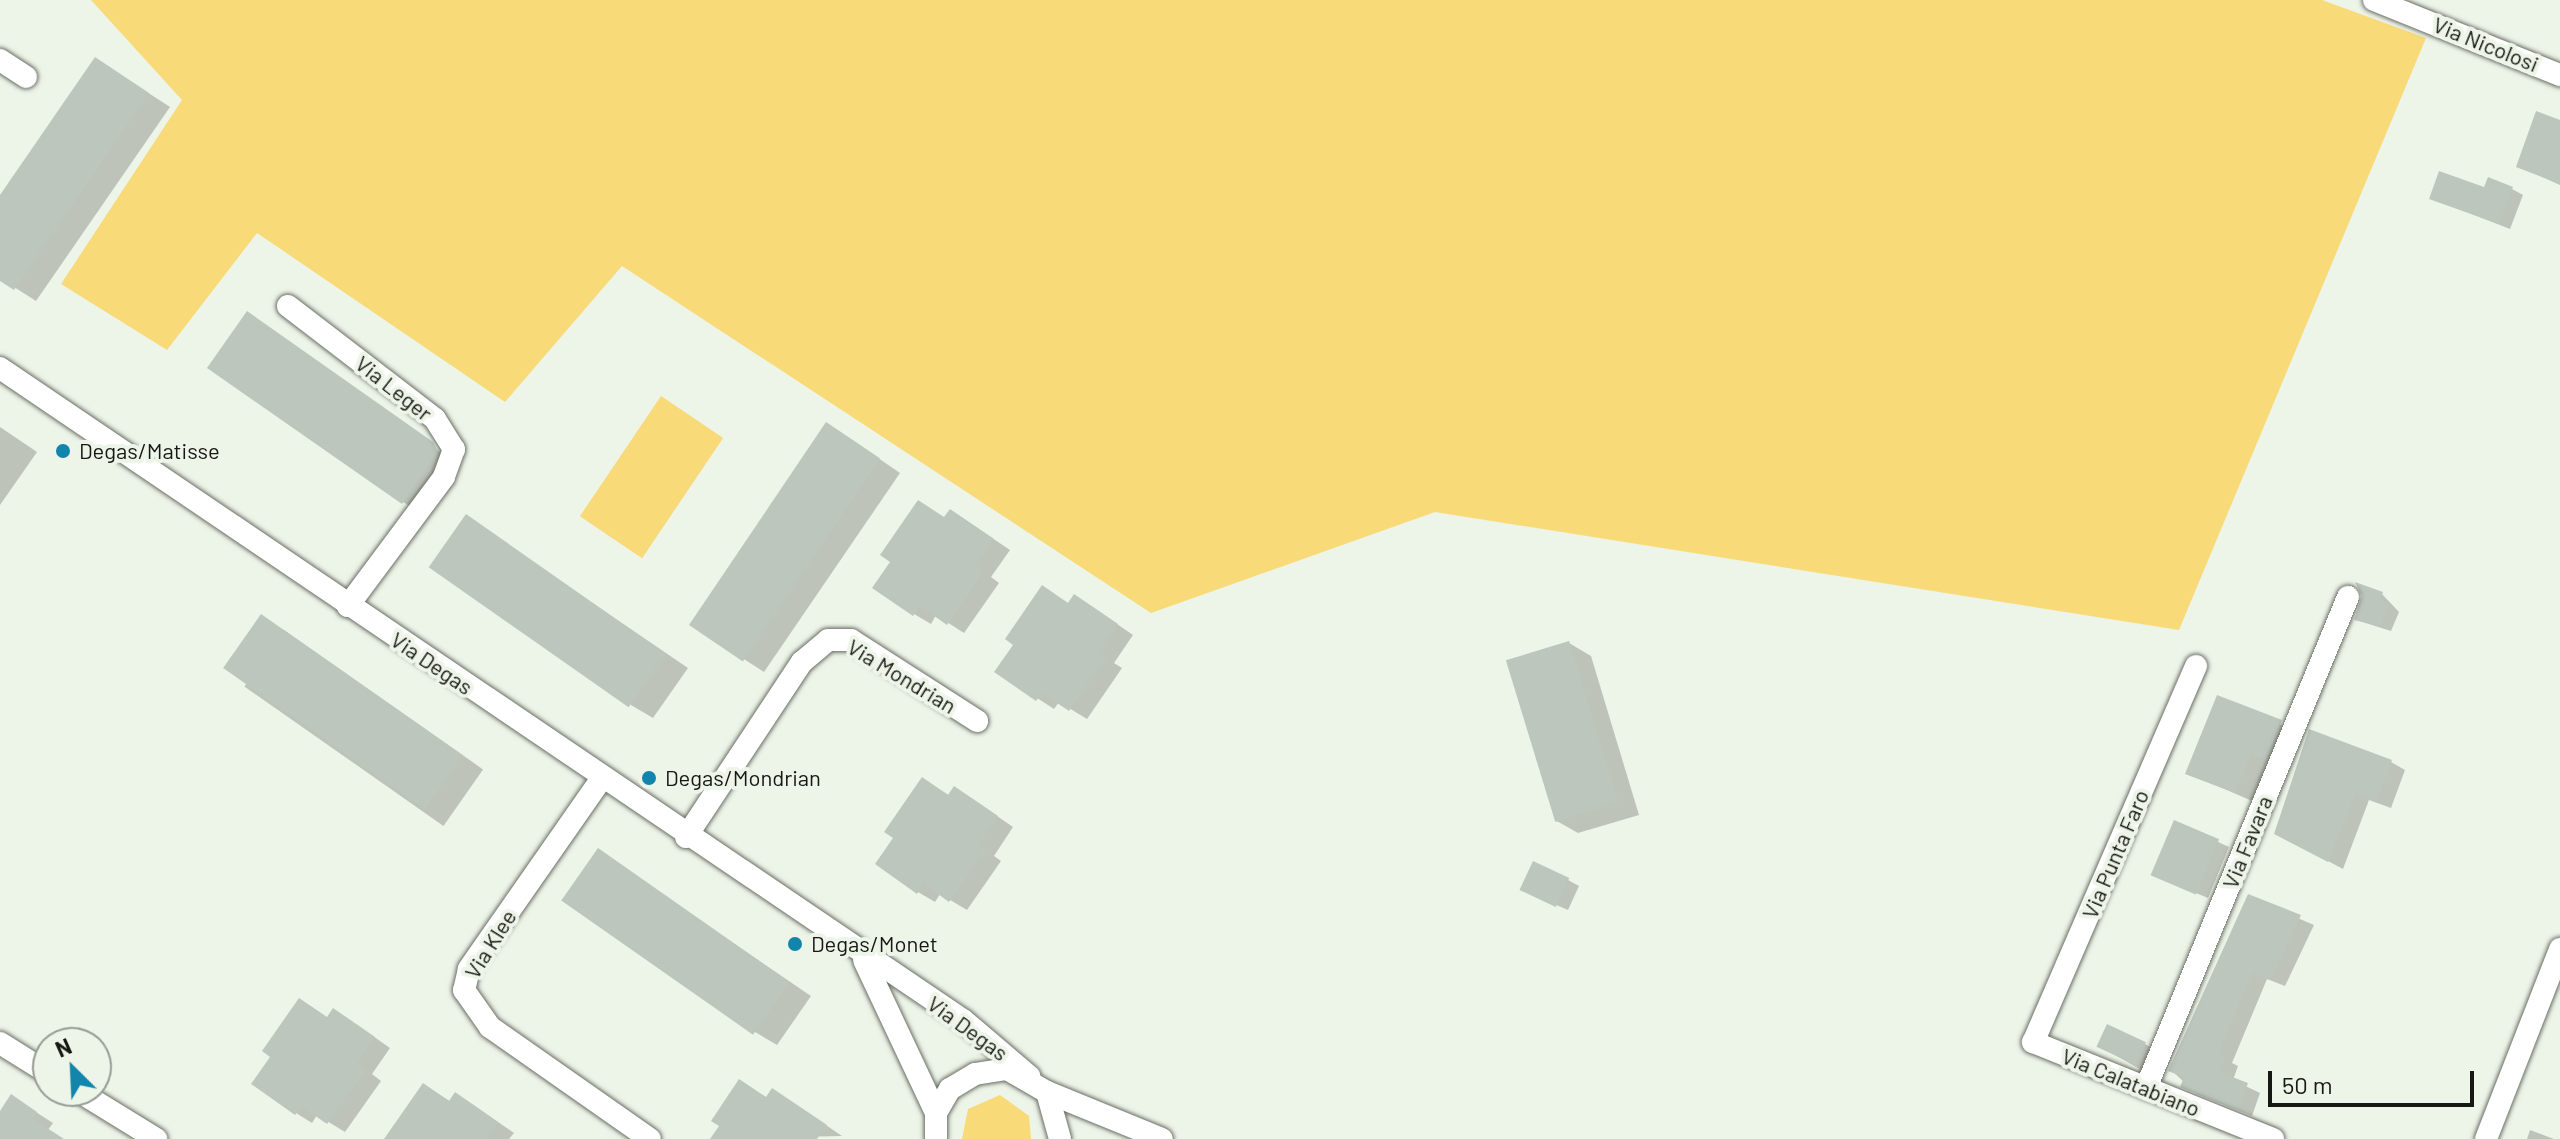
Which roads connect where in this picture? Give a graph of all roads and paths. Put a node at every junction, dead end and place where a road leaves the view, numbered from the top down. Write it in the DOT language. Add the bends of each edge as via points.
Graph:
graph roads {
  1 [pos="2374,0"];
  2 [pos="2414,7"];
  3 [pos="0,60"];
  4 [pos="2560,75"];
  5 [pos="26,77"];
  6 [pos="288,306"];
  7 [pos="0,368"];
  8 [pos="2348,597"];
  9 [pos="348,606"];
  10 [pos="2196,666"];
  11 [pos="977,721"];
  12 [pos="602,778"];
  13 [pos="686,837"];
  14 [pos="2560,949"];
  15 [pos="863,959"];
  16 [pos="2552,989"];
  17 [pos="2033,1042"];
  18 [pos="0,1043"];
  19 [pos="32,1063"];
  20 [pos="1029,1076"];
  21 [pos="2146,1088"];
  22 [pos="1047,1092"];
  23 [pos="103,1107"];
  24 [pos="932,1130"];
  25 [pos="151,1138"];
  26 [pos="650,1139"];
  27 [pos="1060,1139"];
  28 [pos="1162,1139"];
  29 [pos="2273,1139"];
  30 [pos="2486,1139"];
  1 -- 2 [label="street, Via Nicolosi"];
  2 -- 4 [label="street, Via Nicolosi"];
  3 -- 5 [label="street"];
  6 -- 9 [label="street, Via Leger" via="435,419 454,449 444,477"];
  7 -- 9 [label="street, Via Degas"];
  8 -- 21 [label="street, Via Favara"];
  9 -- 12 [label="street, Via Degas"];
  10 -- 17 [label="street, Via Punta Faro"];
  11 -- 13 [label="street, Via Mondrian" via="851,640 828,640 802,662"];
  12 -- 13 [label="street, Via Degas"];
  12 -- 26 [label="street, Via Klee" via="469,969 464,990 484,1023"];
  13 -- 15 [label="street, Via Degas"];
  14 -- 16 [label="street"];
  15 -- 20 [label="street, Via Degas" via="976,1029"];
  15 -- 24 [label="street, Via Degas"];
  16 -- 30 [label="street"];
  17 -- 21 [label="street, Via Calatabiano"];
  18 -- 19 [label="street"];
  20 -- 22 [label="street, Via Degas"];
  20 -- 24 [label="street" via="1007,1069 975,1074 950,1089"];
  21 -- 29 [label="street, Via Calatabiano"];
  22 -- 27 [label="street"];
  22 -- 28 [label="street"];
  23 -- 25 [label="street"];
}
